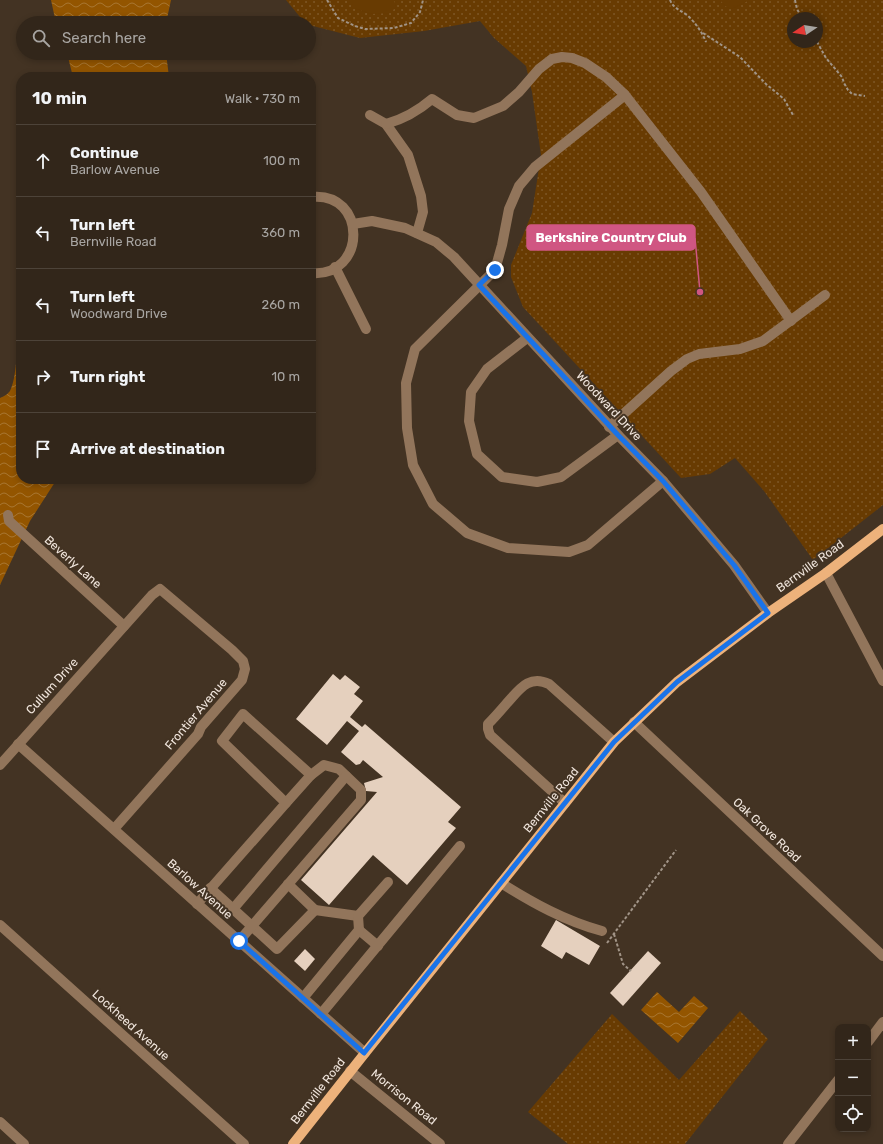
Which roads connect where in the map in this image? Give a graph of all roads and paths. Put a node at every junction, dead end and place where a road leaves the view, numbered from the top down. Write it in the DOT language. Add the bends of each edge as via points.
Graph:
graph roads {
  1 [pos="327,0"];
  2 [pos="423,0"];
  3 [pos="670,0"];
  4 [pos="795,0"];
  5 [pos="799,12"];
  6 [pos="703,33"];
  7 [pos="706,42"];
  8 [pos="820,48"];
  9 [pos="625,95"];
  10 [pos="865,96"];
  11 [pos="370,115"];
  12 [pos="793,115"];
  13 [pos="386,124"];
  14 [pos="316,197"];
  15 [pos="353,224"];
  16 [pos="417,233"];
  17 [pos="335,267"];
  18 [pos="316,273"];
  19 [pos="479,285"];
  20 [pos="825,295"];
  21 [pos="791,321"];
  22 [pos="366,329"];
  23 [pos="527,338"];
  24 [pos="610,426"];
  25 [pos="618,435"];
  26 [pos="663,481"];
  27 [pos="8,515"];
  28 [pos="883,529"];
  29 [pos="826,573"];
  30 [pos="768,613"];
  31 [pos="124,626"];
  32 [pos="883,681"];
  33 [pos="634,722"];
  34 [pos="614,742"];
  35 [pos="18,744"];
  36 [pos="0,765"];
  37 [pos="311,775"];
  38 [pos="346,776"];
  39 [pos="286,803"];
  40 [pos="565,804"];
  41 [pos="114,829"];
  42 [pos="460,846"];
  43 [pos="676,850"];
  44 [pos="388,882"];
  45 [pos="501,883"];
  46 [pos="288,884"];
  47 [pos="210,888"];
  48 [pos="197,904"];
  49 [pos="233,909"];
  50 [pos="315,910"];
  51 [pos="358,916"];
  52 [pos="0,925"];
  53 [pos="252,926"];
  54 [pos="359,930"];
  55 [pos="602,931"];
  56 [pos="614,934"];
  57 [pos="239,941"];
  58 [pos="607,943"];
  59 [pos="378,946"];
  60 [pos="883,956"];
  61 [pos="631,970"];
  62 [pos="303,998"];
  63 [pos="321,1014"];
  64 [pos="883,1022"];
  65 [pos="871,1038"];
  66 [pos="364,1053"];
  67 [pos="350,1071"];
  68 [pos="835,1084"];
  69 [pos="0,1122"];
  70 [pos="24,1144"];
  71 [pos="244,1144"];
  72 [pos="293,1144"];
  73 [pos="440,1144"];
  74 [pos="788,1144"];
  1 -- 2 [label="path" via="338,18 365,29 394,28 411,23 420,12"];
  3 -- 6 [label="path" via="672,6 687,15"];
  4 -- 5 [label="path"];
  6 -- 7 [label="path"];
  6 -- 12 [label="path" via="740,57 784,99"];
  8 -- 10 [label="path" via="842,77 848,90 852,94"];
  9 -- 13 [label="street" via="606,77 585,63 562,57 552,59 539,69 503,106 474,118 457,115 432,99 417,111"];
  9 -- 19 [label="street" via="535,167 519,186 508,209 495,270"];
  9 -- 21 [label="street" via="701,192"];
  11 -- 13 [label="street"];
  13 -- 16 [label="street" via="408,155 421,196 423,212"];
  14 -- 15 [label="street" via="334,201 346,210"];
  15 -- 16 [label="street, Woodward Drive" via="372,221"];
  15 -- 17 [label="street" via="354,239 350,253"];
  16 -- 19 [label="street, Woodward Drive" via="436,242 454,257"];
  17 -- 18 [label="street" via="327,272"];
  17 -- 22 [label="street"];
  19 -- 23 [label="street, Woodward Drive"];
  19 -- 26 [label="street" via="415,349 406,383 407,428 413,465 433,504 467,533 508,548 569,552 588,546"];
  20 -- 21 [label="street"];
  21 -- 24 [label="street" via="763,341 740,349 699,354 687,359"];
  23 -- 24 [label="street, Woodward Drive"];
  23 -- 25 [label="street" via="487,369 471,392 469,421 477,454 502,477 537,482 561,477"];
  24 -- 25 [label="street, Woodward Drive"];
  25 -- 26 [label="street, Woodward Drive"];
  26 -- 30 [label="street, Woodward Drive" via="734,565"];
  27 -- 31 [label="street, Beverly Lane" via="9,521"];
  28 -- 29 [label="main road, Bernville Road"];
  29 -- 30 [label="main road, Bernville Road"];
  29 -- 32 [label="street"];
  30 -- 33 [label="main road, Bernville Road" via="677,682"];
  31 -- 35 [label="street, Cullum Drive"];
  31 -- 41 [label="street, Frontier Avenue" via="160,589 232,650 243,661 245,669 242,680 201,727 198,734"];
  33 -- 34 [label="main road, Bernville Road"];
  33 -- 60 [label="street, Oak Grove Road"];
  34 -- 40 [label="main road, Bernville Road"];
  34 -- 40 [label="street" via="542,680 535,680 523,686 488,724 490,735"];
  35 -- 36 [label="street, Cullum Drive"];
  35 -- 41 [label="street, Barlow Avenue"];
  37 -- 38 [label="street" via="324,765 339,769"];
  37 -- 39 [label="street"];
  37 -- 39 [label="street" via="242,714 222,741"];
  38 -- 46 [label="street" via="361,790 361,800"];
  38 -- 49 [label="street"];
  39 -- 47 [label="street"];
  40 -- 45 [label="main road, Bernville Road"];
  41 -- 48 [label="street, Barlow Avenue"];
  42 -- 59 [label="street"];
  43 -- 56 [label="path"];
  44 -- 51 [label="street"];
  45 -- 55 [label="street" via="555,914"];
  45 -- 66 [label="main road, Bernville Road"];
  46 -- 50 [label="street"];
  46 -- 53 [label="street"];
  47 -- 48 [label="street"];
  47 -- 49 [label="street"];
  48 -- 57 [label="street, Barlow Avenue"];
  49 -- 53 [label="street"];
  50 -- 51 [label="street"];
  50 -- 53 [label="street" via="277,949"];
  51 -- 54 [label="street"];
  52 -- 71 [label="street, Lockheed Avenue"];
  53 -- 57 [label="street"];
  54 -- 59 [label="street"];
  54 -- 62 [label="street"];
  56 -- 58 [label="path"];
  56 -- 61 [label="path" via="623,964"];
  57 -- 62 [label="street, Barlow Avenue"];
  59 -- 63 [label="street"];
  62 -- 63 [label="street, Barlow Avenue"];
  63 -- 66 [label="street, Barlow Avenue"];
  64 -- 65 [label="street"];
  66 -- 67 [label="main road, Bernville Road"];
  67 -- 72 [label="main road, Bernville Road"];
  67 -- 73 [label="street, Morrison Road"];
  68 -- 74 [label="street"];
  69 -- 70 [label="street"];
}
